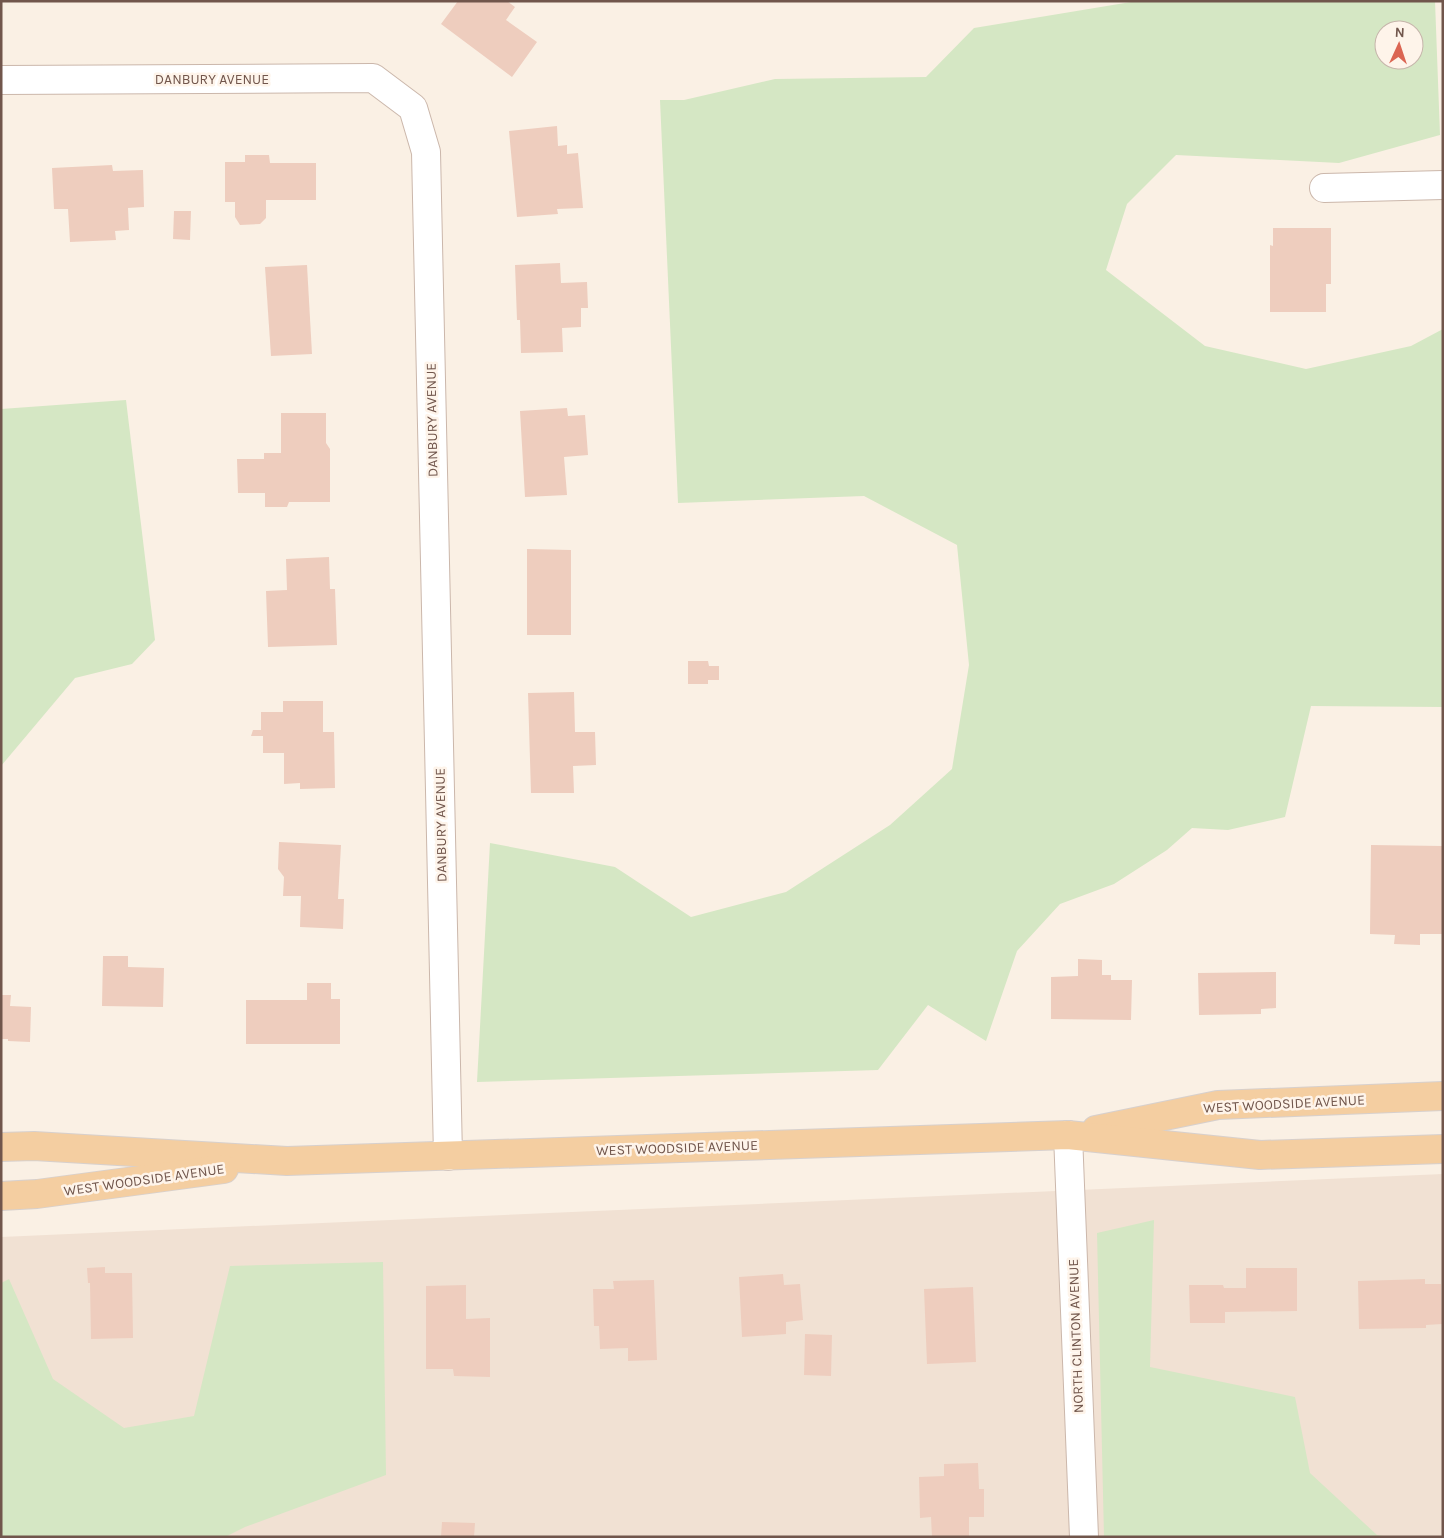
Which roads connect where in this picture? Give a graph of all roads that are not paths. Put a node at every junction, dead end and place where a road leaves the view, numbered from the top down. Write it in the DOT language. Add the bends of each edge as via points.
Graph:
graph roads {
  1 [pos="1,80"];
  2 [pos="1443,185"];
  3 [pos="1324,188"];
  4 [pos="1443,1096"];
  5 [pos="1068,1135"];
  6 [pos="1,1147"];
  7 [pos="1443,1149"];
  8 [pos="448,1156"];
  9 [pos="287,1161"];
  10 [pos="1,1196"];
  11 [pos="1084,1537"];
  1 -- 8 [label="street, DANBURY AVENUE" via="372,78 413,108 426,152"];
  2 -- 3 [label="street"];
  4 -- 5 [label="main road, WEST WOODSIDE AVENUE" via="1218,1105"];
  5 -- 7 [label="main road, WEST WOODSIDE AVENUE" via="1260,1154"];
  5 -- 8 [label="main road, WEST WOODSIDE AVENUE"];
  5 -- 11 [label="street, NORTH CLINTON AVENUE"];
  6 -- 9 [label="main road, WEST WOODSIDE AVENUE" via="34,1146"];
  8 -- 9 [label="main road, WEST WOODSIDE AVENUE"];
  9 -- 10 [label="main road, WEST WOODSIDE AVENUE"];
}
